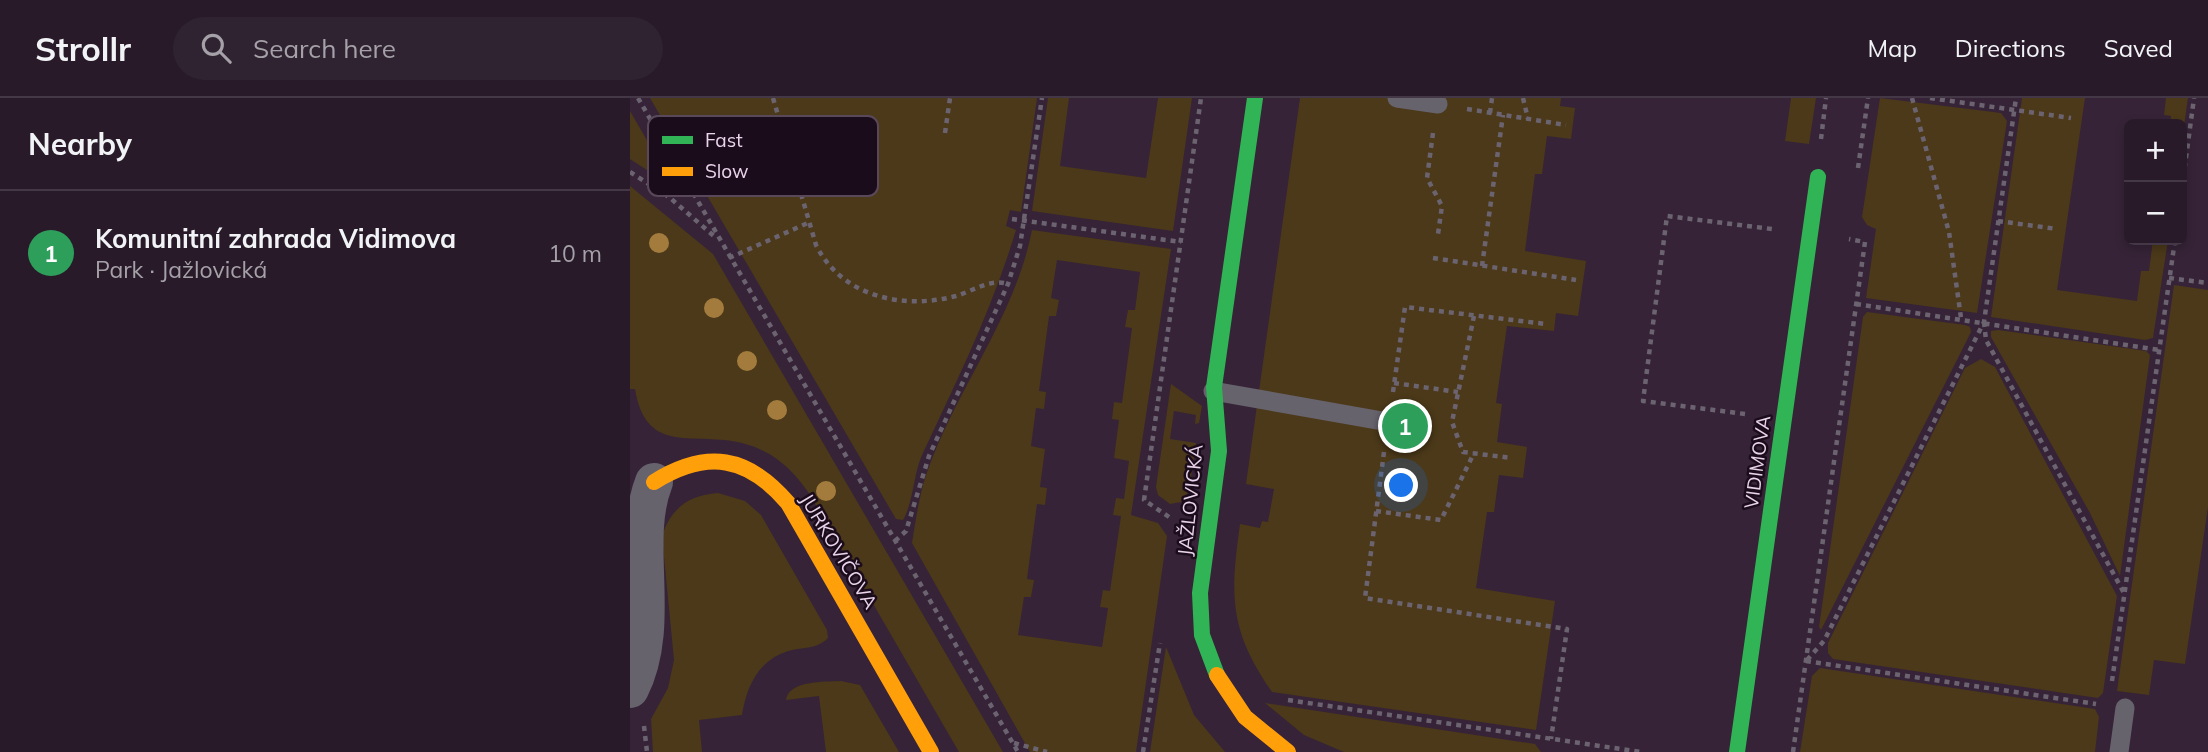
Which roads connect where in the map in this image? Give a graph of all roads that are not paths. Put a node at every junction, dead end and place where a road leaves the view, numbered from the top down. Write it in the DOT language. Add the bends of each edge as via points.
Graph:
graph roads {
  1 [pos="1255,98"];
  2 [pos="1396,98"];
  3 [pos="1438,104"];
  4 [pos="1818,177"];
  5 [pos="1213,391"];
  6 [pos="1388,422"];
  7 [pos="654,482"];
  8 [pos="637,704"];
  9 [pos="2117,707"];
  10 [pos="931,752"];
  11 [pos="1287,752"];
  12 [pos="1737,752"];
  13 [pos="2119,752"];
  1 -- 5 [label="street, JAŽLOVICKÁ"];
  2 -- 3 [label="lane"];
  4 -- 12 [label="street, VIDIMOVA"];
  5 -- 6 [label="lane"];
  5 -- 11 [label="street, JAŽLOVICKÁ" via="1220,447 1199,603 1202,634 1214,669 1238,710"];
  7 -- 8 [label="street" via="644,495 632,533 642,660"];
  7 -- 10 [label="street, JURKOVIČOVA" via="672,469 695,463 742,466 766,479 788,503"];
  9 -- 13 [label="lane"];
}
